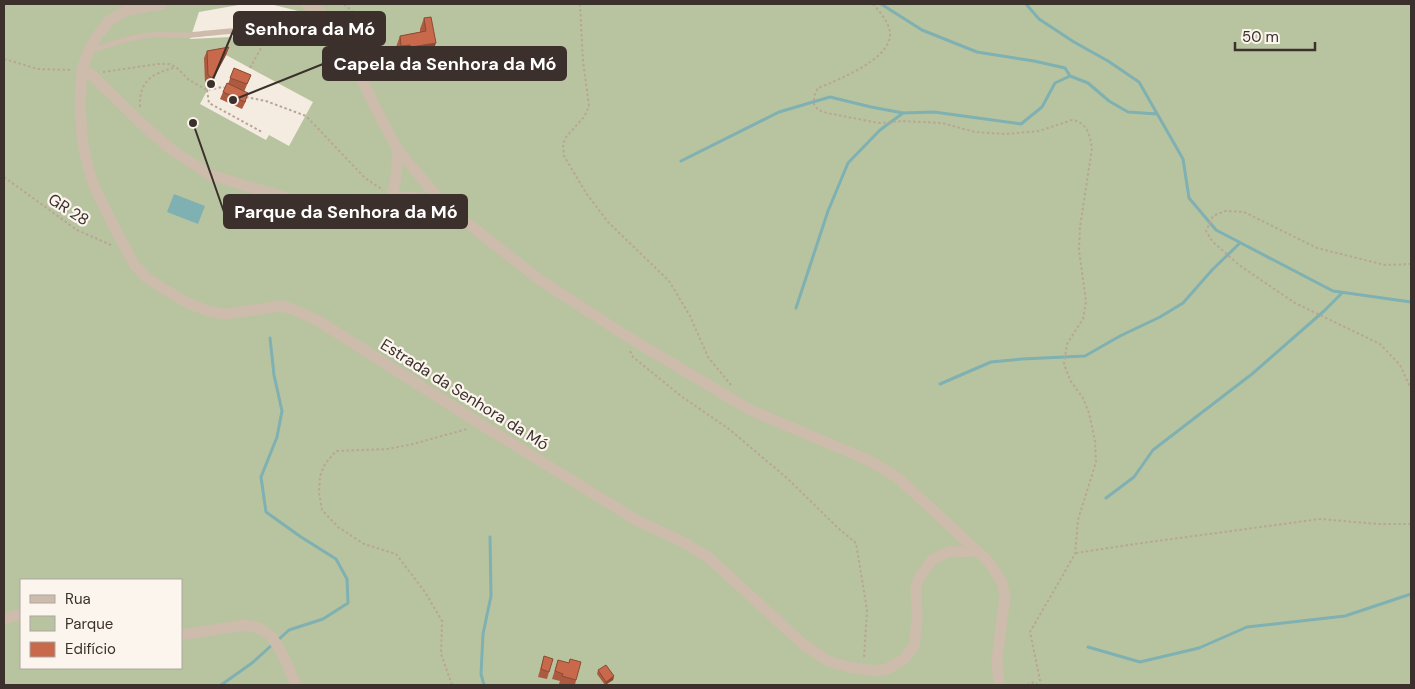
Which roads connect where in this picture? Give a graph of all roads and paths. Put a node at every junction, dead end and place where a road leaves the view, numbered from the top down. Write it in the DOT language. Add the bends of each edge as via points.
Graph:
graph roads {
  1 [pos="162,4"];
  2 [pos="306,4"];
  3 [pos="344,4"];
  4 [pos="580,4"];
  5 [pos="872,4"];
  6 [pos="271,28"];
  7 [pos="345,46"];
  8 [pos="88,52"];
  9 [pos="4,59"];
  10 [pos="353,59"];
  11 [pos="176,67"];
  12 [pos="250,68"];
  13 [pos="86,72"];
  14 [pos="207,90"];
  15 [pos="231,91"];
  16 [pos="240,95"];
  17 [pos="142,124"];
  18 [pos="262,132"];
  19 [pos="398,150"];
  20 [pos="4,177"];
  21 [pos="393,195"];
  22 [pos="444,205"];
  23 [pos="126,252"];
  24 [pos="1411,264"];
  25 [pos="628,337"];
  26 [pos="1411,389"];
  27 [pos="737,391"];
  28 [pos="482,425"];
  29 [pos="1411,524"];
  30 [pos="975,551"];
  31 [pos="1076,554"];
  32 [pos="20,614"];
  33 [pos="4,619"];
  34 [pos="182,635"];
  35 [pos="864,670"];
  36 [pos="296,685"];
  37 [pos="452,685"];
  38 [pos="999,685"];
  39 [pos="1027,685"];
  40 [pos="1040,685"];
  1 -- 8 [label="street, Estrada da Senhora da Mó" via="127,10 109,22"];
  2 -- 7 [label="street" via="320,12 340,32"];
  3 -- 10 [label="path" via="362,24 359,53"];
  4 -- 27 [label="path" via="589,106 584,117 566,137 564,156 608,222 669,282 690,316 708,357"];
  5 -- 31 [label="path" via="889,28 888,46 870,63 818,88 814,104 818,110 879,123 942,123 975,132 1005,134 1039,131 1072,120 1078,121 1090,134 1092,148 1079,250 1086,302 1083,319 1068,344 1064,364 1070,380 1083,398 1095,441 1096,462 1078,520"];
  6 -- 7 [label="lane" via="305,31"];
  6 -- 8 [label="lane" via="155,35 126,39"];
  6 -- 12 [label="path"];
  7 -- 10 [label="street"];
  8 -- 13 [label="street, Estrada da Senhora da Mó"];
  9 -- 13 [label="path" via="38,69"];
  10 -- 19 [label="street"];
  11 -- 13 [label="path" via="158,64"];
  11 -- 14 [label="path" via="189,80"];
  11 -- 17 [label="path" via="155,74 143,86 140,98"];
  13 -- 17 [label="street"];
  13 -- 23 [label="street, Estrada da Senhora da Mó" via="80,108 83,144 95,188"];
  14 -- 15 [label="path" via="222,87"];
  14 -- 18 [label="path" via="209,103"];
  16 -- 21 [label="path" via="306,116 364,178"];
  17 -- 21 [label="street" via="172,150 210,175 351,218 378,212"];
  19 -- 21 [label="street"];
  19 -- 22 [label="street"];
  20 -- 23 [label="path, GR 28" via="77,230"];
  21 -- 22 [label="street" via="422,198"];
  22 -- 25 [label="street" via="540,280"];
  23 -- 28 [label="street, Estrada da Senhora da Mó" via="146,277 188,303 225,314 282,306 317,320"];
  24 -- 26 [label="path" via="1385,266 1317,248 1244,212 1224,211 1213,216 1206,231 1212,241 1239,265 1295,303 1380,344 1400,365"];
  25 -- 30 [label="street" via="750,410 868,460 897,477"];
  25 -- 35 [label="path" via="633,357 729,429 856,543 867,610"];
  28 -- 35 [label="street, Estrada da Senhora da Mó" via="638,521 708,557 803,644 828,661"];
  28 -- 37 [label="path" via="388,449 336,451 320,476 322,510 338,527 364,544 396,554 425,592 442,621 441,654"];
  29 -- 31 [label="path" via="1320,518"];
  30 -- 35 [label="street, Estrada da Senhora da Mó" via="949,552 929,563 916,588 918,622 914,646 904,659 888,669"];
  30 -- 38 [label="street" via="993,568 1004,590 997,659"];
  31 -- 40 [label="path" via="1030,632"];
  32 -- 33 [label="street"];
  34 -- 36 [label="street" via="245,625 259,628 272,636"];
  39 -- 40 [label="path" via="1034,682"];
}
